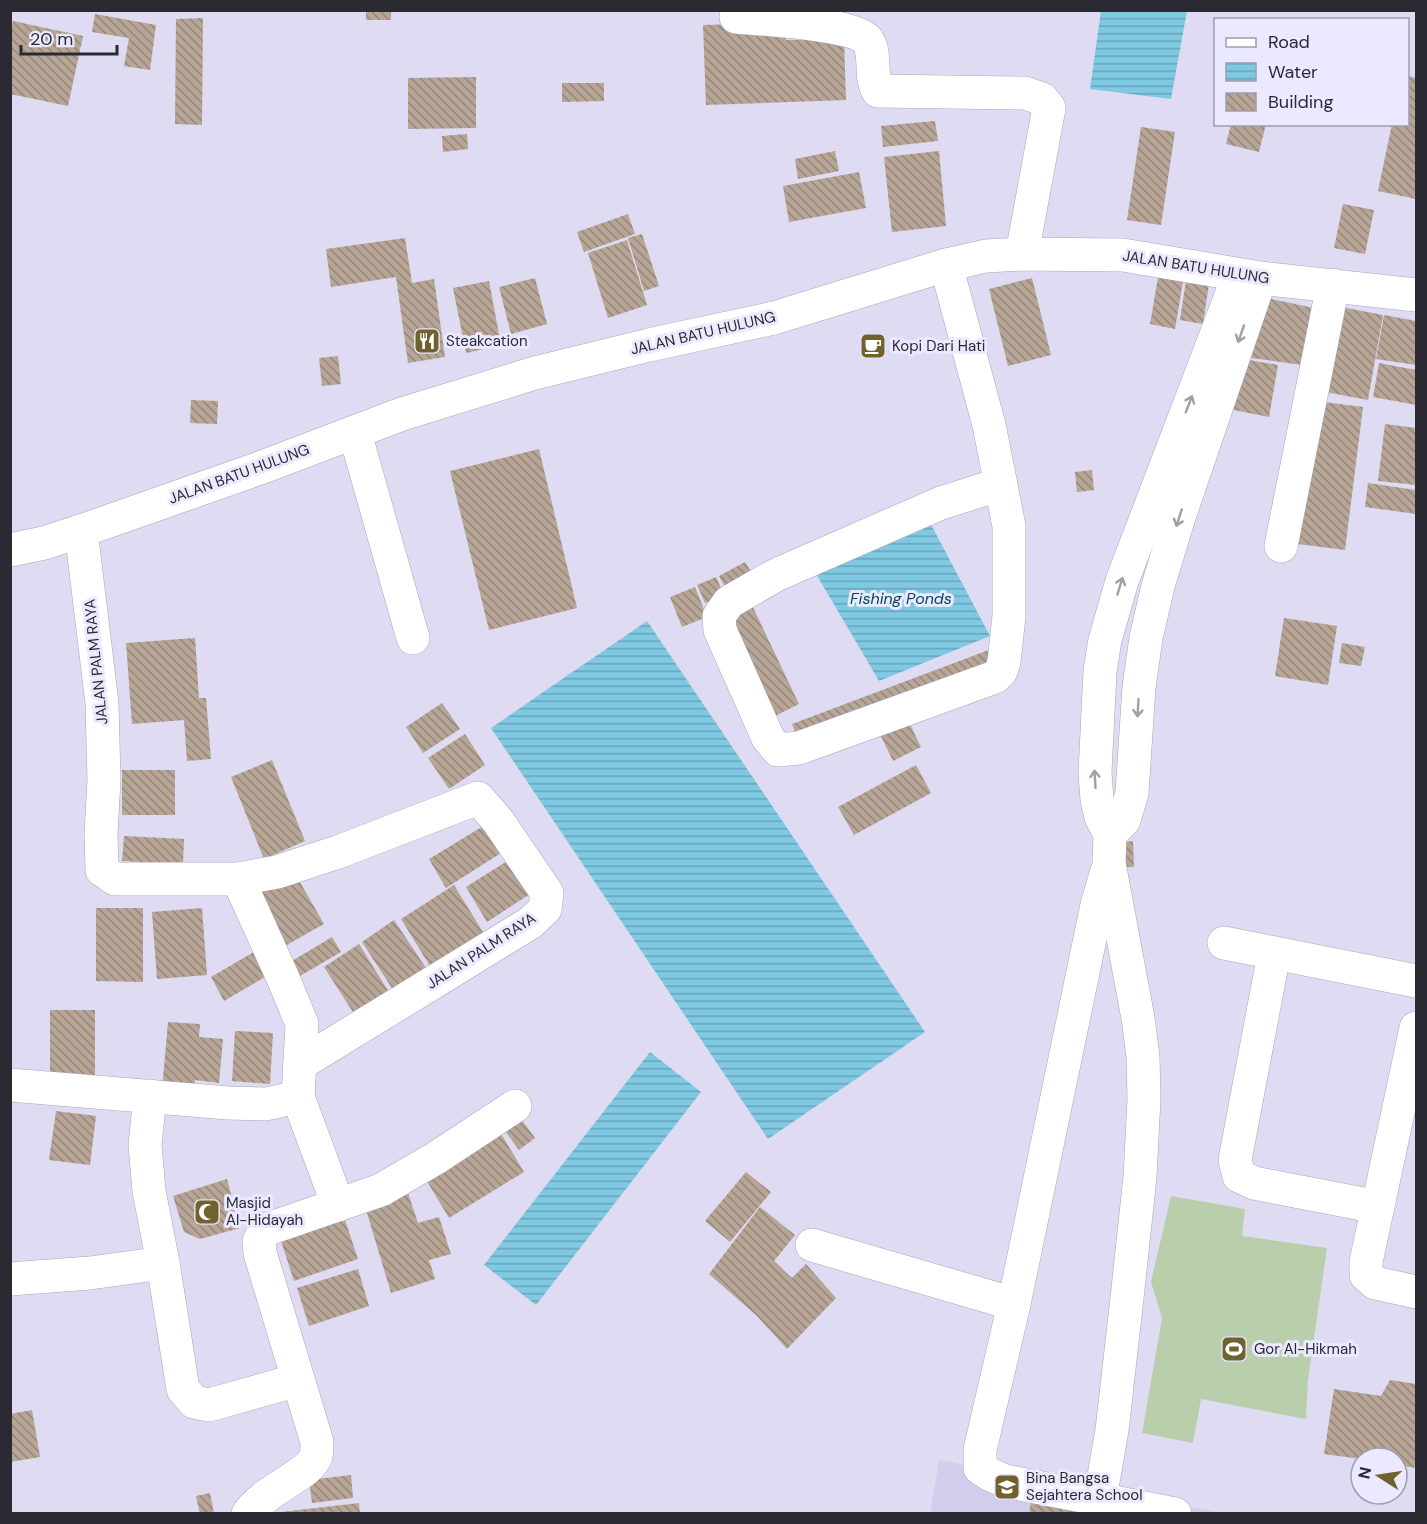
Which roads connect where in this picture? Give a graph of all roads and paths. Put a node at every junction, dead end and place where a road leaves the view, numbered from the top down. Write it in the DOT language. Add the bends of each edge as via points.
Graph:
graph roads {
  1 [pos="736,17"];
  2 [pos="1022,254"];
  3 [pos="946,265"];
  4 [pos="1250,277"];
  5 [pos="1333,285"];
  6 [pos="1416,296"];
  7 [pos="355,433"];
  8 [pos="1001,484"];
  9 [pos="81,531"];
  10 [pos="1281,546"];
  11 [pos="10,550"];
  12 [pos="413,638"];
  13 [pos="1110,849"];
  14 [pos="238,879"];
  15 [pos="1224,944"];
  16 [pos="1274,954"];
  17 [pos="1416,981"];
  18 [pos="1415,1046"];
  19 [pos="300,1064"];
  20 [pos="10,1085"];
  21 [pos="150,1096"];
  22 [pos="298,1097"];
  23 [pos="515,1106"];
  24 [pos="338,1205"];
  25 [pos="1378,1207"];
  26 [pos="813,1245"];
  27 [pos="163,1263"];
  28 [pos="10,1279"];
  29 [pos="1416,1292"];
  30 [pos="1014,1304"];
  31 [pos="298,1380"];
  32 [pos="1100,1498"];
  33 [pos="248,1514"];
  34 [pos="1175,1514"];
  1 -- 2 [label="street" via="862,34 868,40 878,91 1025,93 1042,99 1049,108"];
  2 -- 3 [label="street, JALAN BATU HULUNG" via="986,256"];
  2 -- 4 [label="street, JALAN BATU HULUNG" via="1123,255"];
  3 -- 7 [label="street, JALAN BATU HULUNG" via="774,318 535,373 402,414"];
  3 -- 8 [label="street"];
  4 -- 5 [label="street, JALAN BATU HULUNG"];
  4 -- 13 [label="street" via="1158,586 1139,687 1132,793"];
  5 -- 6 [label="street, JALAN BATU HULUNG"];
  5 -- 10 [label="street"];
  7 -- 9 [label="street, JALAN BATU HULUNG"];
  7 -- 12 [label="street"];
  8 -- 8 [label="street" via="1009,526 1009,616 1001,671 995,677 799,748 778,750 768,738 720,630 719,616 729,602 776,575 941,503"];
  9 -- 11 [label="street, JALAN BATU HULUNG"];
  9 -- 14 [label="street, JALAN PALM RAYA" via="102,703 102,870 114,879"];
  13 -- 30 [label="street"];
  13 -- 32 [label="street" via="1138,1018 1144,1099 1127,1298"];
  14 -- 19 [label="street" via="302,1024"];
  14 -- 19 [label="street, JALAN PALM RAYA" via="277,872 339,852 478,798 498,820 547,893 545,909 530,923"];
  15 -- 16 [label="street"];
  16 -- 17 [label="street"];
  16 -- 25 [label="street" via="1235,1160 1239,1176 1254,1183"];
  18 -- 25 [label="street"];
  19 -- 22 [label="street"];
  20 -- 21 [label="street"];
  21 -- 22 [label="street" via="266,1104"];
  21 -- 27 [label="street" via="146,1164"];
  22 -- 24 [label="street"];
  23 -- 24 [label="street" via="381,1190"];
  24 -- 31 [label="street" via="265,1230 260,1241 260,1253"];
  25 -- 29 [label="street" via="1366,1275 1375,1283"];
  26 -- 30 [label="street"];
  27 -- 28 [label="street"];
  27 -- 31 [label="street" via="183,1389 194,1402 209,1405"];
  30 -- 32 [label="street" via="980,1450 980,1468 1005,1480"];
  31 -- 33 [label="street" via="317,1442 316,1457 307,1469 263,1497"];
  32 -- 34 [label="street"];
}
